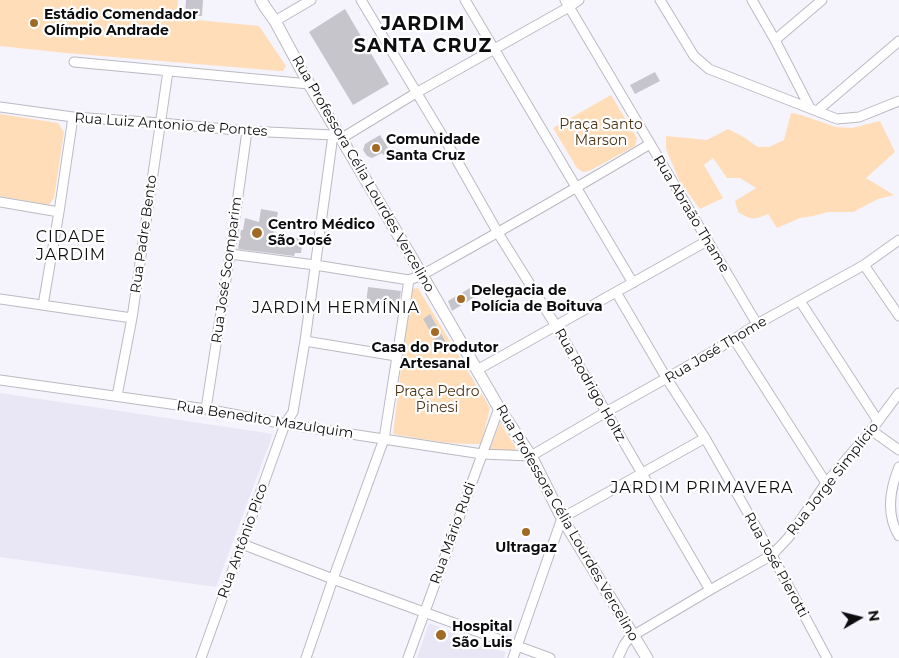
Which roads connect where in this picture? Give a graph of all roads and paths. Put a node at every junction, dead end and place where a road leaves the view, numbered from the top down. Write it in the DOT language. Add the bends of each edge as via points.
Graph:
graph roads {
  1 [pos="261,0"];
  2 [pos="311,0"];
  3 [pos="361,0"];
  4 [pos="465,0"];
  5 [pos="579,0"];
  6 [pos="660,0"];
  7 [pos="752,0"];
  8 [pos="822,0"];
  9 [pos="567,4"];
  10 [pos="275,21"];
  11 [pos="775,40"];
  12 [pos="899,41"];
  13 [pos="494,49"];
  14 [pos="74,62"];
  15 [pos="168,71"];
  16 [pos="309,84"];
  17 [pos="416,93"];
  18 [pos="899,101"];
  19 [pos="0,108"];
  20 [pos="814,110"];
  21 [pos="73,117"];
  22 [pos="160,123"];
  23 [pos="247,131"];
  24 [pos="337,137"];
  25 [pos="650,144"];
  26 [pos="578,188"];
  27 [pos="0,202"];
  28 [pos="58,212"];
  29 [pos="498,233"];
  30 [pos="899,240"];
  31 [pos="707,241"];
  32 [pos="230,254"];
  33 [pos="864,265"];
  34 [pos="315,266"];
  35 [pos="422,275"];
  36 [pos="409,280"];
  37 [pos="633,283"];
  38 [pos="616,292"];
  39 [pos="0,299"];
  40 [pos="800,301"];
  41 [pos="42,305"];
  42 [pos="899,316"];
  43 [pos="132,318"];
  44 [pos="757,324"];
  45 [pos="556,326"];
  46 [pos="734,339"];
  47 [pos="305,342"];
  48 [pos="396,356"];
  49 [pos="477,370"];
  50 [pos="667,378"];
  51 [pos="0,380"];
  52 [pos="899,394"];
  53 [pos="118,396"];
  54 [pos="499,408"];
  55 [pos="206,409"];
  56 [pos="606,412"];
  57 [pos="878,421"];
  58 [pos="285,424"];
  59 [pos="871,430"];
  60 [pos="705,438"];
  61 [pos="384,439"];
  62 [pos="899,450"];
  63 [pos="482,454"];
  64 [pos="531,456"];
  65 [pos="899,467"];
  66 [pos="642,473"];
  67 [pos="826,483"];
  68 [pos="562,518"];
  69 [pos="899,536"];
  70 [pos="242,544"];
  71 [pos="772,555"];
  72 [pos="333,579"];
  73 [pos="710,590"];
  74 [pos="424,612"];
  75 [pos="632,636"];
  76 [pos="518,646"];
  77 [pos="201,658"];
  78 [pos="306,658"];
  79 [pos="408,658"];
  80 [pos="513,658"];
  81 [pos="550,658"];
  82 [pos="618,658"];
  83 [pos="647,658"];
  84 [pos="827,658"];
  1 -- 10 [label="main road, Rua Professora Célia Lourdes Vercelino"];
  2 -- 10 [label="street"];
  3 -- 17 [label="street, Rua Rodrigo Holtz"];
  4 -- 13 [label="street"];
  5 -- 9 [label="street"];
  6 -- 20 [label="street" via="694,56 709,69"];
  7 -- 11 [label="street"];
  8 -- 11 [label="street"];
  9 -- 13 [label="street"];
  9 -- 25 [label="street, Rua Abraão Thame"];
  10 -- 16 [label="main road, Rua Professora Célia Lourdes Vercelino"];
  11 -- 20 [label="street"];
  12 -- 20 [label="street"];
  13 -- 17 [label="street"];
  13 -- 26 [label="street"];
  14 -- 15 [label="street"];
  15 -- 16 [label="street"];
  15 -- 22 [label="street, Rua Padre Bento"];
  16 -- 24 [label="main road, Rua Professora Célia Lourdes Vercelino"];
  17 -- 24 [label="street"];
  17 -- 29 [label="street, Rua Rodrigo Holtz"];
  18 -- 20 [label="street" via="859,117 838,119"];
  19 -- 21 [label="street, Rua Luiz Antonio de Pontes"];
  21 -- 22 [label="street, Rua Luiz Antonio de Pontes"];
  21 -- 28 [label="street"];
  22 -- 23 [label="street, Rua Luiz Antonio de Pontes"];
  22 -- 43 [label="street, Rua Padre Bento"];
  23 -- 24 [label="street, Rua Luiz Antonio de Pontes"];
  23 -- 32 [label="street, Rua José Scomparim"];
  24 -- 34 [label="street, Rua Antônio Pico"];
  24 -- 35 [label="main road, Rua Professora Célia Lourdes Vercelino"];
  25 -- 26 [label="street"];
  25 -- 31 [label="street, Rua Abraão Thame"];
  26 -- 29 [label="street"];
  26 -- 37 [label="street"];
  27 -- 28 [label="street"];
  28 -- 41 [label="street"];
  29 -- 35 [label="street"];
  29 -- 45 [label="street, Rua Rodrigo Holtz"];
  30 -- 33 [label="street, Rua José Thome"];
  31 -- 37 [label="street"];
  31 -- 44 [label="street, Rua Abraão Thame"];
  32 -- 34 [label="street"];
  32 -- 55 [label="street, Rua José Scomparim"];
  33 -- 40 [label="street, Rua José Thome"];
  33 -- 42 [label="street"];
  34 -- 36 [label="street"];
  34 -- 47 [label="street, Rua Antônio Pico"];
  35 -- 36 [label="street"];
  35 -- 49 [label="main road, Rua Professora Célia Lourdes Vercelino"];
  36 -- 48 [label="street"];
  37 -- 38 [label="street"];
  38 -- 45 [label="street"];
  38 -- 50 [label="street, Rua José Pierotti"];
  39 -- 41 [label="street"];
  40 -- 44 [label="street, Rua José Thome"];
  40 -- 57 [label="street"];
  41 -- 43 [label="street"];
  43 -- 53 [label="street, Rua Padre Bento"];
  44 -- 46 [label="street, Rua José Thome"];
  45 -- 49 [label="street"];
  45 -- 56 [label="street, Rua Rodrigo Holtz"];
  46 -- 50 [label="street, Rua José Thome"];
  46 -- 67 [label="street"];
  47 -- 48 [label="street"];
  47 -- 58 [label="street, Rua Antônio Pico" via="293,412"];
  48 -- 61 [label="street"];
  49 -- 54 [label="main road, Rua Professora Célia Lourdes Vercelino"];
  50 -- 56 [label="street, Rua José Thome"];
  50 -- 60 [label="street, Rua José Pierotti"];
  51 -- 53 [label="street, Rua Benedito Mazulquim"];
  52 -- 57 [label="street, Rua Jorge Simplício"];
  53 -- 55 [label="street, Rua Benedito Mazulquim"];
  54 -- 63 [label="street, Rua Mário Rudi"];
  54 -- 64 [label="main road, Rua Professora Célia Lourdes Vercelino"];
  55 -- 58 [label="street, Rua Benedito Mazulquim"];
  56 -- 64 [label="street, Rua José Thome"];
  56 -- 66 [label="street, Rua Rodrigo Holtz"];
  57 -- 59 [label="street, Rua Jorge Simplício"];
  58 -- 61 [label="street, Rua Benedito Mazulquim"];
  58 -- 70 [label="street, Rua Antônio Pico"];
  59 -- 62 [label="street"];
  59 -- 67 [label="street, Rua Jorge Simplício"];
  60 -- 66 [label="street"];
  60 -- 71 [label="street, Rua José Pierotti"];
  61 -- 63 [label="street, Rua Benedito Mazulquim"];
  61 -- 72 [label="street"];
  63 -- 64 [label="street, Rua Benedito Mazulquim"];
  63 -- 74 [label="street, Rua Mário Rudi"];
  64 -- 68 [label="main road, Rua Professora Célia Lourdes Vercelino"];
  65 -- 69 [label="street" via="892,489 890,512"];
  66 -- 68 [label="street"];
  66 -- 73 [label="street, Rua Rodrigo Holtz"];
  67 -- 71 [label="street, Rua Jorge Simplício" via="788,538"];
  68 -- 75 [label="main road, Rua Professora Célia Lourdes Vercelino"];
  68 -- 76 [label="street"];
  70 -- 72 [label="street"];
  70 -- 77 [label="street, Rua Antônio Pico"];
  71 -- 73 [label="street, Rua Jorge Simplício"];
  71 -- 84 [label="street, Rua José Pierotti"];
  72 -- 74 [label="street"];
  72 -- 78 [label="street"];
  73 -- 75 [label="street, Rua Jorge Simplício"];
  74 -- 76 [label="street"];
  74 -- 79 [label="street, Rua Mário Rudi"];
  75 -- 82 [label="street"];
  75 -- 83 [label="main road, Rua Professora Célia Lourdes Vercelino"];
  76 -- 80 [label="street"];
  76 -- 81 [label="street"];
}
